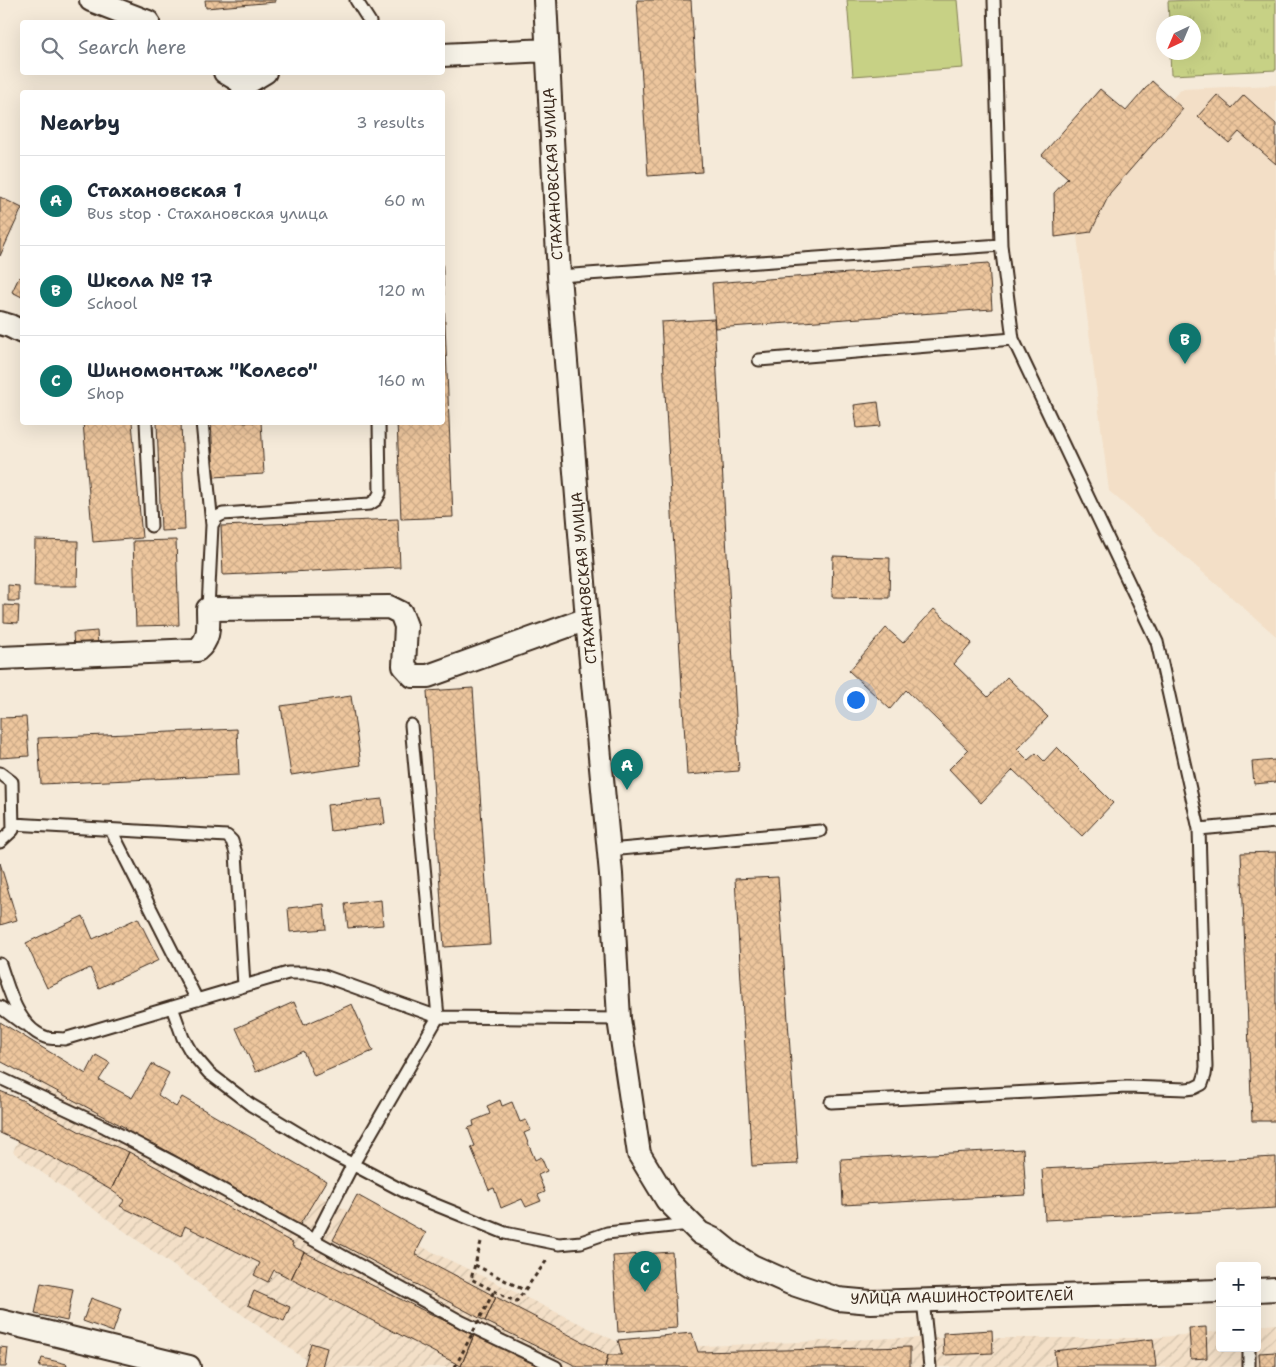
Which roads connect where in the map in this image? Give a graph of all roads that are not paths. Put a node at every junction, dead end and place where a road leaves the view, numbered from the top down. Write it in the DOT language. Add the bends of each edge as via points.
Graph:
graph roads {
  1 [pos="90,0"];
  2 [pos="356,0"];
  3 [pos="545,0"];
  4 [pos="994,0"];
  5 [pos="143,20"];
  6 [pos="369,20"];
  7 [pos="547,50"];
  8 [pos="445,55"];
  9 [pos="229,75"];
  10 [pos="261,75"];
  11 [pos="244,88"];
  12 [pos="1001,245"];
  13 [pos="559,276"];
  14 [pos="0,323"];
  15 [pos="20,331"];
  16 [pos="1013,339"];
  17 [pos="759,360"];
  18 [pos="146,425"];
  19 [pos="202,425"];
  20 [pos="379,425"];
  21 [pos="212,525"];
  22 [pos="151,526"];
  23 [pos="208,609"];
  24 [pos="588,619"];
  25 [pos="0,658"];
  26 [pos="411,725"];
  27 [pos="0,773"];
  28 [pos="1276,822"];
  29 [pos="13,824"];
  30 [pos="1199,829"];
  31 [pos="111,830"];
  32 [pos="820,831"];
  33 [pos="0,842"];
  34 [pos="609,850"];
  35 [pos="0,964"];
  36 [pos="244,986"];
  37 [pos="197,1000"];
  38 [pos="0,1007"];
  39 [pos="172,1007"];
  40 [pos="438,1016"];
  41 [pos="619,1019"];
  42 [pos="31,1030"];
  43 [pos="0,1078"];
  44 [pos="831,1102"];
  45 [pos="639,1154"];
  46 [pos="353,1164"];
  47 [pos="690,1224"];
  48 [pos="314,1240"];
  49 [pos="1276,1289"];
  50 [pos="1261,1290"];
  51 [pos="1216,1291"];
  52 [pos="923,1300"];
  53 [pos="0,1321"];
  54 [pos="1248,1352"];
  55 [pos="189,1367"];
  56 [pos="556,1367"];
  57 [pos="930,1367"];
  58 [pos="1248,1367"];
  1 -- 5 [label="street"];
  2 -- 6 [label="lane"];
  3 -- 7 [label="street, СТАХАНОВСКАЯ УЛИЦА"];
  4 -- 12 [label="lane"];
  7 -- 8 [label="street"];
  7 -- 13 [label="street, СТАХАНОВСКАЯ УЛИЦА"];
  9 -- 11 [label="street"];
  10 -- 11 [label="street"];
  12 -- 13 [label="lane"];
  12 -- 16 [label="lane"];
  13 -- 24 [label="street, СТАХАНОВСКАЯ УЛИЦА"];
  14 -- 15 [label="street"];
  16 -- 17 [label="lane"];
  16 -- 30 [label="lane" via="1157,642"];
  18 -- 22 [label="lane"];
  19 -- 21 [label="lane"];
  20 -- 21 [label="lane" via="380,493 370,504 223,514"];
  21 -- 23 [label="lane"];
  23 -- 24 [label="street" via="389,607 401,613 406,626 404,666 414,676 428,676"];
  23 -- 25 [label="street" via="208,637 197,650"];
  24 -- 34 [label="street, СТАХАНОВСКАЯ УЛИЦА"];
  26 -- 40 [label="lane"];
  27 -- 29 [label="lane" via="12,782"];
  28 -- 30 [label="lane"];
  29 -- 31 [label="lane"];
  29 -- 33 [label="lane" via="12,830"];
  30 -- 44 [label="lane" via="1206,1067 1202,1084 1194,1088 1127,1087"];
  31 -- 36 [label="lane" via="227,836 232,841 236,853"];
  31 -- 37 [label="lane"];
  32 -- 34 [label="lane"];
  34 -- 41 [label="street, СТАХАНОВСКАЯ УЛИЦА"];
  35 -- 42 [label="lane" via="14,1001"];
  36 -- 37 [label="lane"];
  36 -- 40 [label="lane" via="288,973 309,972"];
  37 -- 39 [label="lane"];
  38 -- 42 [label="lane"];
  39 -- 42 [label="lane" via="64,1038 48,1038"];
  39 -- 46 [label="lane" via="183,1038 209,1074 251,1105"];
  40 -- 41 [label="lane"];
  40 -- 46 [label="lane"];
  41 -- 45 [label="street, СТАХАНОВСКАЯ УЛИЦА"];
  43 -- 48 [label="lane" via="105,1127"];
  45 -- 47 [label="street, УЛИЦА МАШИНОСТРОИТЕЛЕЙ" via="667,1200"];
  46 -- 47 [label="lane" via="409,1194 486,1226 559,1244 581,1242 606,1233"];
  46 -- 48 [label="lane"];
  47 -- 52 [label="street, УЛИЦА МАШИНОСТРОИТЕЛЕЙ" via="752,1266 814,1291 871,1302"];
  48 -- 56 [label="lane" via="462,1322"];
  49 -- 50 [label="street"];
  51 -- 52 [label="street, УЛИЦА МАШИНОСТРОИТЕЛЕЙ"];
  52 -- 57 [label="lane"];
  53 -- 55 [label="street"];
  54 -- 58 [label="lane"];
}
